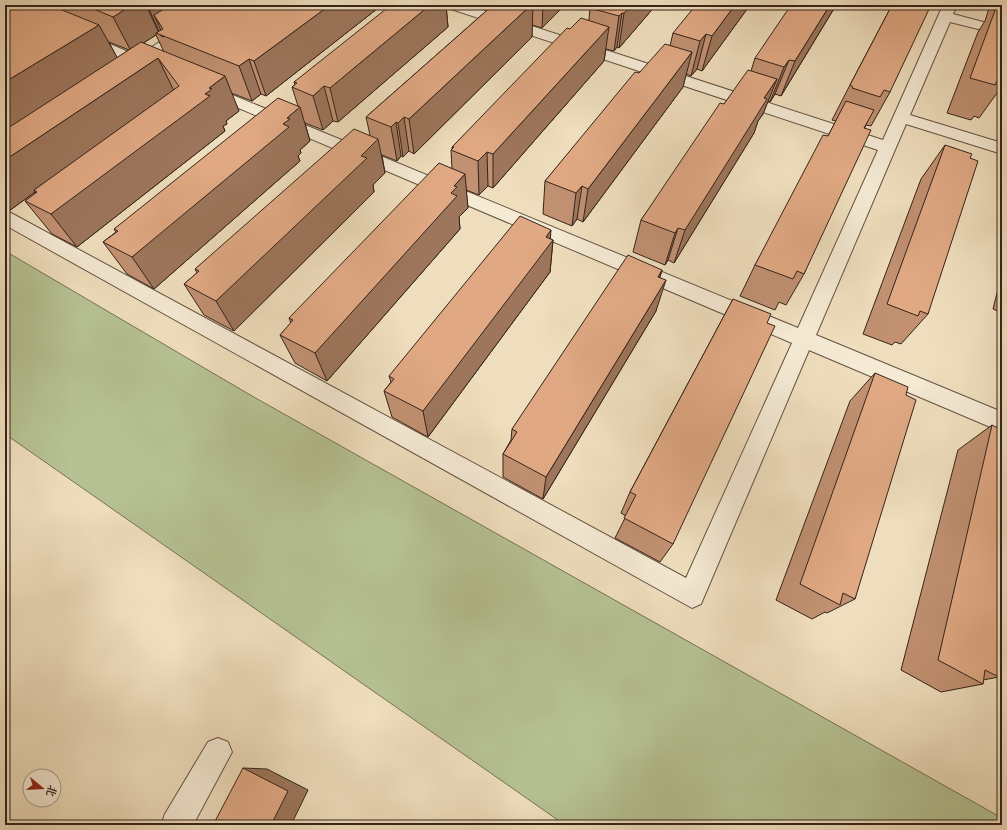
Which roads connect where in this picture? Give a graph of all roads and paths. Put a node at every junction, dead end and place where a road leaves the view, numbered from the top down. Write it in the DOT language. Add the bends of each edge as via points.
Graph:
graph roads {
  1 [pos="225,5"];
  2 [pos="453,5"];
  3 [pos="948,10"];
  4 [pos="1002,31"];
  5 [pos="70,32"];
  6 [pos="140,61"];
  7 [pos="162,71"];
  8 [pos="121,74"];
  9 [pos="192,83"];
  10 [pos="901,118"];
  11 [pos="888,147"];
  12 [pos="1002,149"];
  13 [pos="5,217"];
  14 [pos="804,339"];
  15 [pos="1002,422"];
  16 [pos="218,752"];
  17 [pos="176,825"];
  1 -- 6 [label="lane"];
  2 -- 11 [label="lane"];
  3 -- 4 [label="lane"];
  3 -- 10 [label="lane"];
  5 -- 6 [label="lane"];
  6 -- 7 [label="lane"];
  6 -- 8 [label="lane"];
  9 -- 14 [label="lane"];
  10 -- 11 [label="lane"];
  10 -- 12 [label="lane"];
  11 -- 14 [label="lane"];
  13 -- 14 [label="lane" via="692,596"];
  14 -- 15 [label="lane"];
  16 -- 17 [label="lane"];
}
